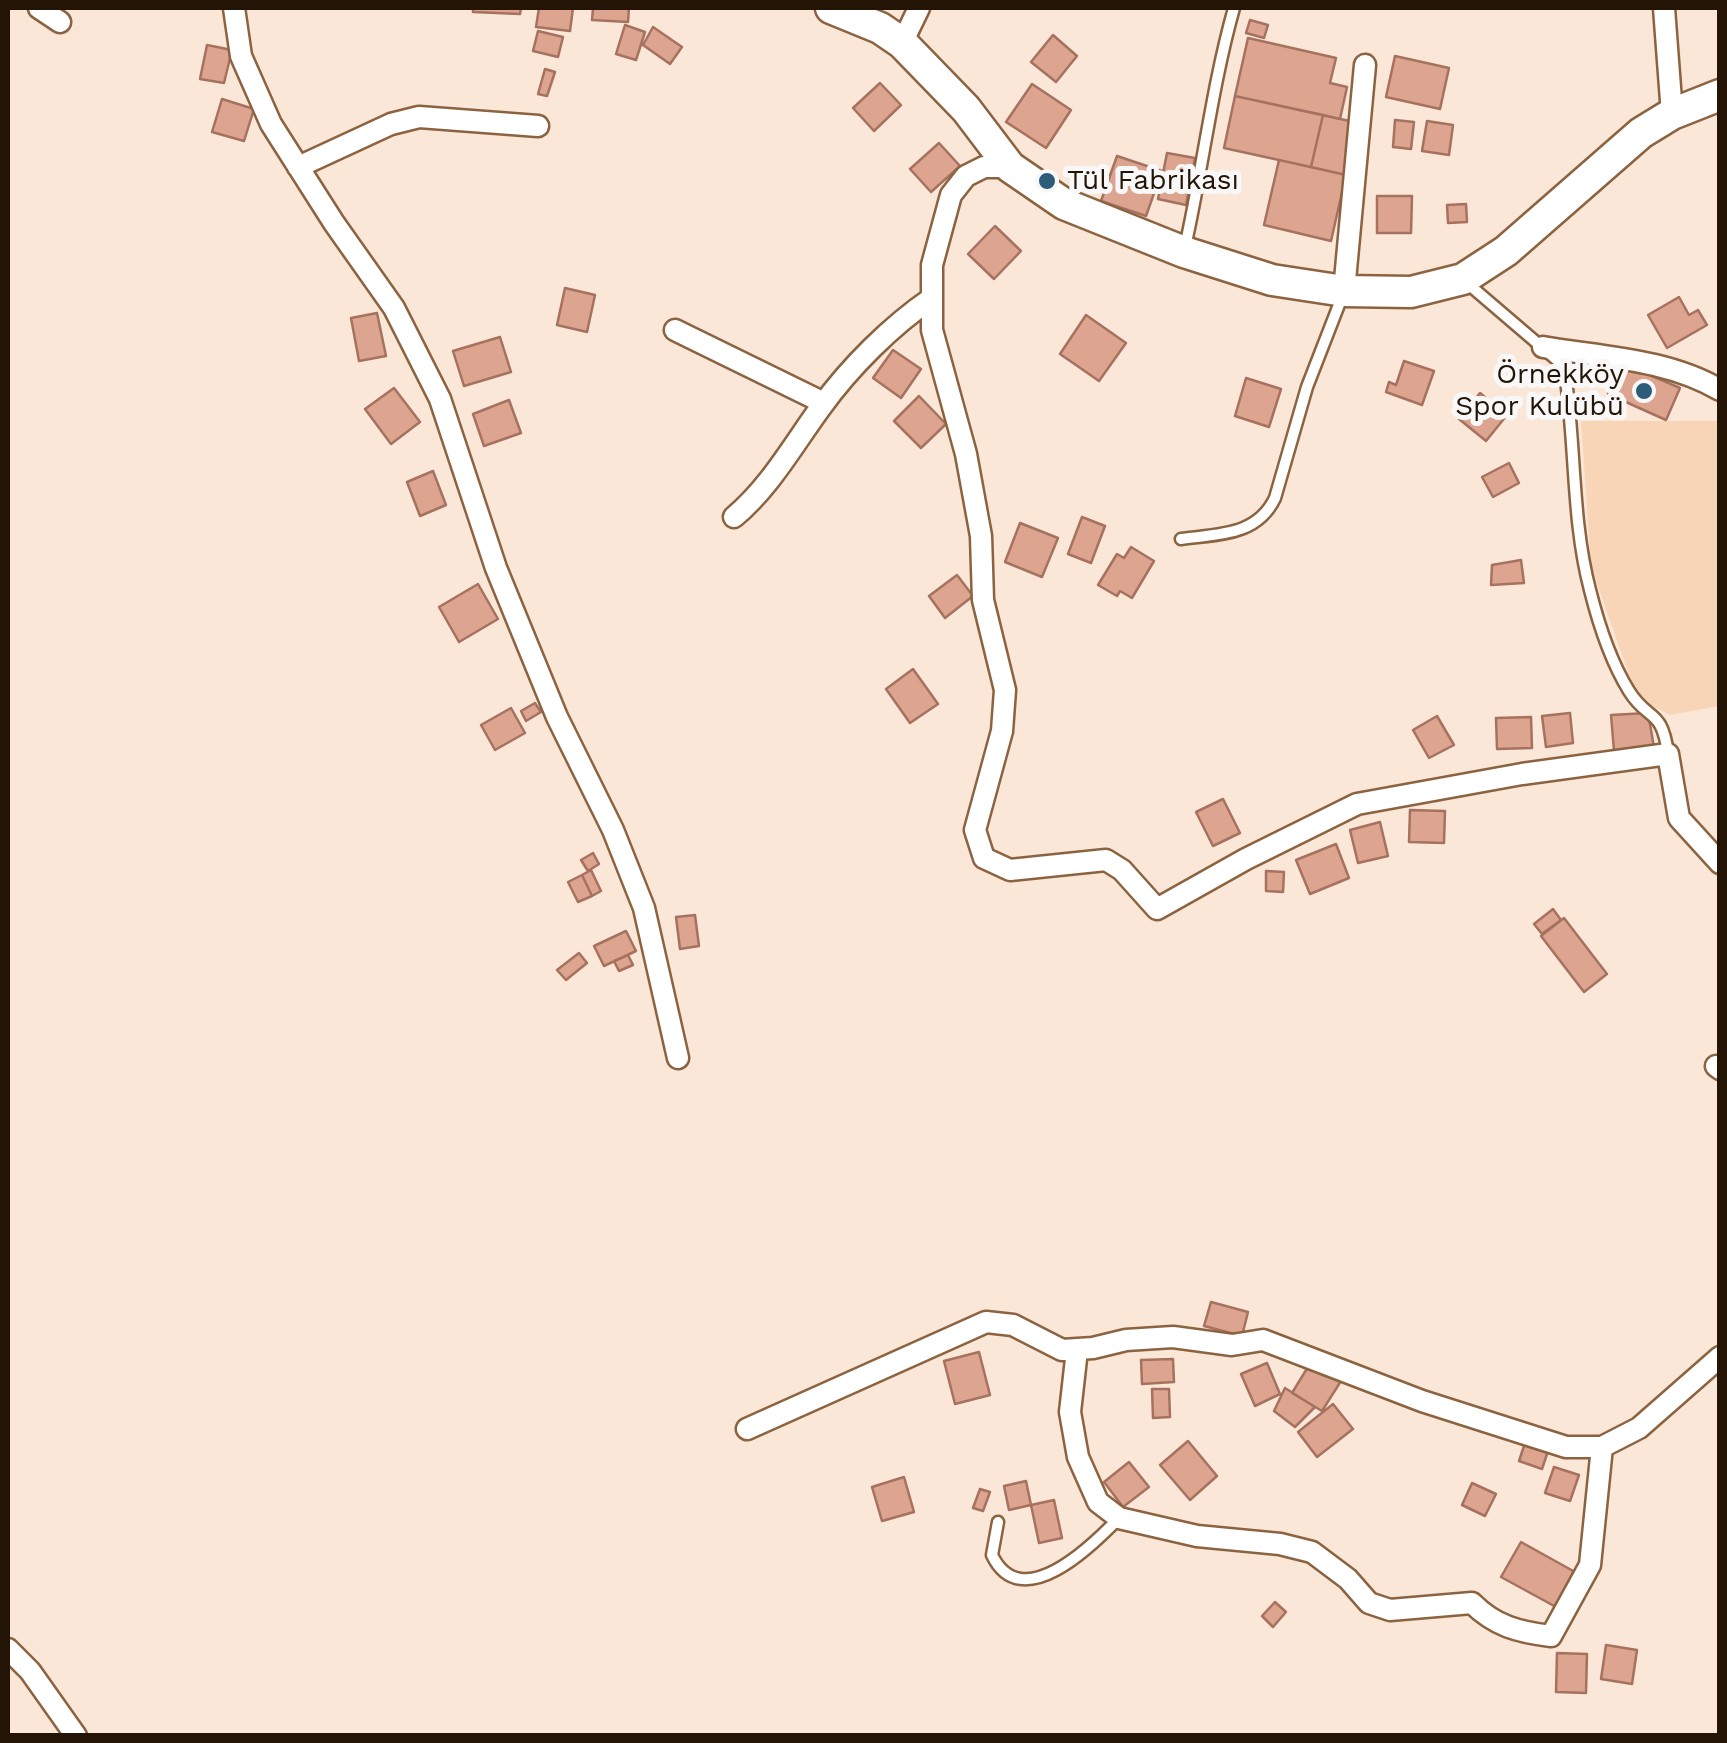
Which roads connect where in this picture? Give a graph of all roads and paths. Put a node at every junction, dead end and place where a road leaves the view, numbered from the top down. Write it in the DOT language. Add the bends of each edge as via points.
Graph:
graph roads {
  1 [pos="39,8"];
  2 [pos="234,8"];
  3 [pos="831,8"];
  4 [pos="919,8"];
  5 [pos="1234,8"];
  6 [pos="1664,8"];
  7 [pos="60,22"];
  8 [pos="902,42"];
  9 [pos="1364,65"];
  10 [pos="1720,95"];
  11 [pos="1672,114"];
  12 [pos="538,126"];
  13 [pos="1010,167"];
  14 [pos="298,168"];
  15 [pos="1184,252"];
  16 [pos="1463,279"];
  17 [pos="1344,291"];
  18 [pos="932,298"];
  19 [pos="675,330"];
  20 [pos="1542,347"];
  21 [pos="1720,390"];
  22 [pos="824,402"];
  23 [pos="734,518"];
  24 [pos="1181,539"];
  25 [pos="1668,754"];
  26 [pos="1720,863"];
  27 [pos="678,1058"];
  28 [pos="1077,1350"];
  29 [pos="1720,1357"];
  30 [pos="747,1429"];
  31 [pos="1602,1447"];
  32 [pos="1119,1518"];
  33 [pos="998,1522"];
  34 [pos="8,1648"];
  35 [pos="76,1736"];
  1 -- 7 [label="street"];
  2 -- 14 [label="street" via="242,56"];
  3 -- 8 [label="main road"];
  4 -- 8 [label="street"];
  5 -- 15 [label="lane"];
  6 -- 11 [label="street"];
  8 -- 13 [label="main road"];
  9 -- 17 [label="street"];
  10 -- 11 [label="main road"];
  11 -- 16 [label="main road" via="1628,144 1506,252"];
  12 -- 14 [label="street" via="419,117"];
  13 -- 15 [label="main road" via="1064,204"];
  13 -- 18 [label="street" via="984,167 951,195 932,265"];
  14 -- 27 [label="street" via="394,308 440,399 496,568 644,908"];
  15 -- 17 [label="main road" via="1272,280"];
  16 -- 17 [label="main road" via="1411,292"];
  16 -- 20 [label="lane"];
  17 -- 24 [label="lane" via="1266,513 1242,530"];
  18 -- 22 [label="street"];
  18 -- 25 [label="street" via="932,330 966,454 981,536 983,600 1005,690 1002,731 975,830 984,858 1010,870 1106,860 1157,909 1358,804"];
  19 -- 22 [label="street"];
  20 -- 21 [label="street" via="1640,363"];
  20 -- 25 [label="lane" via="1564,366 1590,590 1630,694 1665,728"];
  22 -- 23 [label="street" via="756,498"];
  25 -- 26 [label="street" via="1678,818"];
  28 -- 30 [label="street" via="1062,1350 1013,1325 986,1322"];
  28 -- 31 [label="street" via="1173,1337 1232,1345 1263,1340 1566,1447"];
  28 -- 32 [label="street" via="1070,1412 1078,1457 1098,1502"];
  29 -- 31 [label="street" via="1639,1428"];
  31 -- 32 [label="street" via="1590,1565 1551,1636 1489,1620 1472,1603 1390,1610 1368,1603 1312,1552"];
  32 -- 33 [label="lane" via="1062,1567 1023,1578 1004,1573 992,1555"];
  34 -- 35 [label="street"];
}
